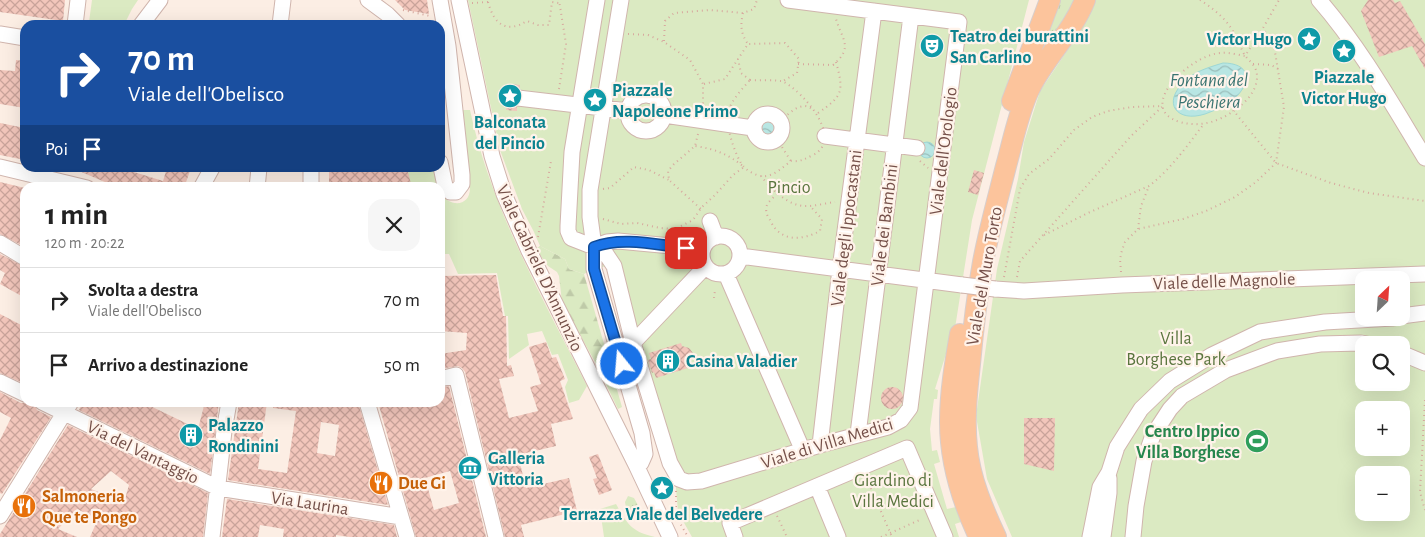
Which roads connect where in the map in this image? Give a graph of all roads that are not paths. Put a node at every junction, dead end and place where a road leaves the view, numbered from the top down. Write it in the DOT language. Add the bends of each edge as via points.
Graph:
graph roads {
  1 [pos="78,0"];
  2 [pos="160,0"];
  3 [pos="283,0"];
  4 [pos="368,0"];
  5 [pos="597,0"];
  6 [pos="621,0"];
  7 [pos="788,0"];
  8 [pos="1050,0"];
  9 [pos="1085,0"];
  10 [pos="1319,0"];
  11 [pos="459,2"];
  12 [pos="874,11"];
  13 [pos="911,16"];
  14 [pos="76,20"];
  15 [pos="145,20"];
  16 [pos="281,20"];
  17 [pos="393,20"];
  18 [pos="445,31"];
  19 [pos="0,34"];
  20 [pos="20,37"];
  21 [pos="518,98"];
  22 [pos="578,105"];
  23 [pos="604,108"];
  24 [pos="628,111"];
  25 [pos="664,115"];
  26 [pos="753,128"];
  27 [pos="825,136"];
  28 [pos="858,140"];
  29 [pos="894,145"];
  30 [pos="917,148"];
  31 [pos="1425,158"];
  32 [pos="0,167"];
  33 [pos="20,169"];
  34 [pos="57,173"];
  35 [pos="75,182"];
  36 [pos="445,187"];
  37 [pos="710,221"];
  38 [pos="716,237"];
  39 [pos="0,242"];
  40 [pos="594,247"];
  41 [pos="703,249"];
  42 [pos="20,255"];
  43 [pos="740,256"];
  44 [pos="706,267"];
  45 [pos="840,269"];
  46 [pos="878,273"];
  47 [pos="726,274"];
  48 [pos="1425,274"];
  49 [pos="927,281"];
  50 [pos="1425,314"];
  51 [pos="1410,315"];
  52 [pos="1355,320"];
  53 [pos="633,343"];
  54 [pos="1355,343"];
  55 [pos="1410,357"];
  56 [pos="1425,363"];
  57 [pos="445,377"];
  58 [pos="0,382"];
  59 [pos="20,392"];
  60 [pos="228,407"];
  61 [pos="368,407"];
  62 [pos="68,408"];
  63 [pos="858,434"];
  64 [pos="820,445"];
  65 [pos="804,451"];
  66 [pos="636,467"];
  67 [pos="1109,472"];
  68 [pos="817,486"];
  69 [pos="218,488"];
  70 [pos="2,507"];
  71 [pos="401,517"];
  72 [pos="212,537"];
  73 [pos="407,537"];
  74 [pos="496,537"];
  75 [pos="670,537"];
  76 [pos="735,537"];
  77 [pos="838,537"];
  78 [pos="945,537"];
  79 [pos="979,537"];
  80 [pos="996,537"];
  81 [pos="1090,537"];
  82 [pos="1103,537"];
  83 [pos="1133,537"];
  1 -- 14 [label="street"];
  2 -- 15 [label="street"];
  3 -- 16 [label="street"];
  4 -- 17 [label="street"];
  5 -- 22 [label="street"];
  6 -- 23 [label="street"];
  7 -- 12 [label="street"];
  8 -- 79 [label="main road, Viale del Muro Torto" via="1006,117 980,218 952,392 950,428 953,458 963,497"];
  9 -- 80 [label="main road, Viale del Muro Torto" via="1038,73 1025,101 983,262 966,406 967,450 972,476"];
  10 -- 31 [label="street" via="1386,93"];
  11 -- 66 [label="street, Viale Gabriele D'Annunzio" via="492,156 504,194"];
  12 -- 13 [label="street"];
  12 -- 28 [label="street, Viale degli Ippocastani"];
  13 -- 29 [label="street, Viale dei Bambini"];
  13 -- 49 [label="street, Viale dell'Orologio" via="959,22"];
  18 -- 36 [label="street" via="462,175 462,184 456,192"];
  19 -- 20 [label="street"];
  21 -- 22 [label="street"];
  22 -- 23 [label="street"];
  22 -- 40 [label="street" via="568,231 571,238"];
  23 -- 24 [label="street"];
  23 -- 40 [label="street" via="590,190"];
  24 -- 25 [label="street" via="637,98 648,96 662,104"];
  24 -- 25 [label="street" via="630,122 644,131 659,125"];
  25 -- 26 [label="street"];
  26 -- 26 [label="street" via="756,119 764,114 773,115 780,121 782,130 778,138 762,142"];
  27 -- 28 [label="street"];
  28 -- 29 [label="street"];
  28 -- 45 [label="street, Viale degli Ippocastani"];
  29 -- 30 [label="street"];
  29 -- 46 [label="street, Viale dei Bambini"];
  32 -- 33 [label="street"];
  34 -- 35 [label="street"];
  37 -- 38 [label="street"];
  38 -- 41 [label="street"];
  38 -- 43 [label="street" via="730,239 739,249"];
  39 -- 42 [label="street"];
  40 -- 41 [label="street" via="618,241"];
  40 -- 53 [label="street" via="612,261"];
  40 -- 66 [label="street" via="594,269 644,443 644,458"];
  41 -- 44 [label="street"];
  43 -- 45 [label="street, Viale delle Magnolie"];
  43 -- 47 [label="street" via="738,264"];
  44 -- 47 [label="street" via="711,272"];
  44 -- 53 [label="street"];
  45 -- 46 [label="street, Viale delle Magnolie"];
  45 -- 64 [label="street, Viale degli Ippocastani"];
  46 -- 49 [label="street, Viale delle Magnolie"];
  46 -- 63 [label="street, Viale dei Bambini"];
  47 -- 65 [label="street"];
  48 -- 49 [label="street, Viale delle Magnolie, bridge" via="1020,290"];
  49 -- 63 [label="street, Viale di Villa Medici" via="910,408 901,420 888,427"];
  50 -- 51 [label="street"];
  52 -- 67 [label="street" via="1260,332 1212,355 1170,381 1141,409 1117,448"];
  53 -- 65 [label="street, Viale di Villa Medici" via="670,462 679,479 701,481"];
  54 -- 83 [label="street" via="1320,344 1277,351 1226,370 1182,396 1153,434 1144,461"];
  55 -- 56 [label="street"];
  57 -- 74 [label="street" via="456,375"];
  58 -- 59 [label="street"];
  60 -- 69 [label="street"];
  61 -- 71 [label="street"];
  62 -- 69 [label="street, Via del Vantaggio"];
  62 -- 70 [label="street"];
  63 -- 64 [label="street, Viale di Villa Medici"];
  64 -- 65 [label="street, Viale di Villa Medici"];
  66 -- 75 [label="street, Viale Gabriele D'Annunzio"];
  67 -- 81 [label="street" via="1100,487"];
  67 -- 82 [label="street"];
  68 -- 76 [label="street" via="730,523"];
  68 -- 77 [label="street"];
  68 -- 78 [label="street" via="907,448"];
  69 -- 71 [label="street, Via Laurina"];
  69 -- 72 [label="street"];
  71 -- 73 [label="street"];
}
